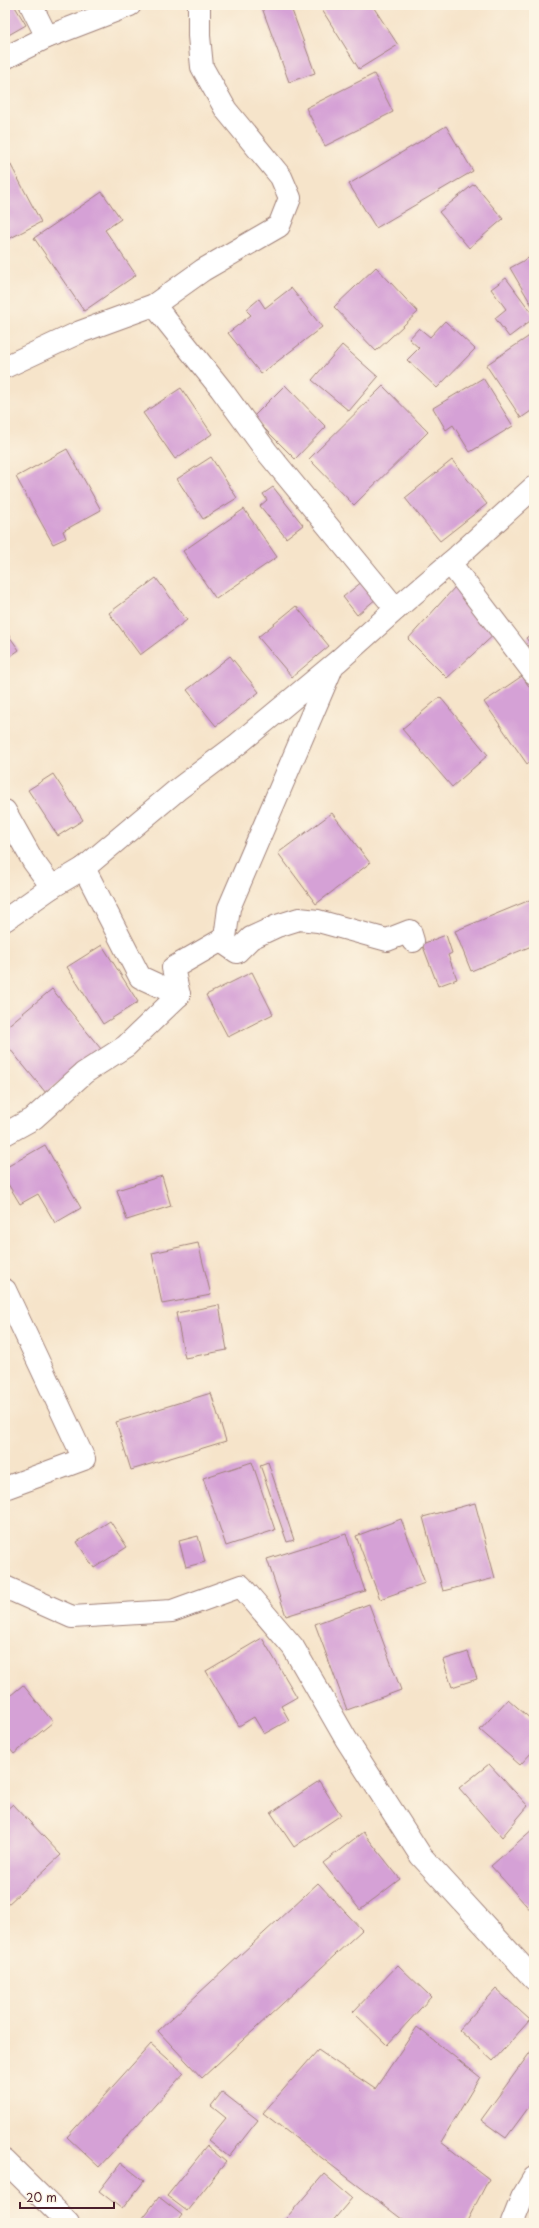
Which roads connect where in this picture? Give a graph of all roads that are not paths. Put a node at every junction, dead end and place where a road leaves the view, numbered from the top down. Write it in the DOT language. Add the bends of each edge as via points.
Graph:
graph roads {
  1 [pos="31,5"];
  2 [pos="130,5"];
  3 [pos="199,5"];
  4 [pos="47,37"];
  5 [pos="5,58"];
  6 [pos="154,305"];
  7 [pos="5,367"];
  8 [pos="534,487"];
  9 [pos="450,563"];
  10 [pos="396,609"];
  11 [pos="332,666"];
  12 [pos="534,673"];
  13 [pos="5,811"];
  14 [pos="84,868"];
  15 [pos="52,887"];
  16 [pos="5,920"];
  17 [pos="221,941"];
  18 [pos="413,941"];
  19 [pos="179,995"];
  20 [pos="5,1134"];
  21 [pos="5,1290"];
  22 [pos="5,1488"];
  23 [pos="5,1587"];
  24 [pos="534,1979"];
  25 [pos="5,2161"];
  26 [pos="534,2178"];
  27 [pos="68,2223"];
  28 [pos="512,2223"];
  1 -- 4 [label="street"];
  2 -- 4 [label="street"];
  3 -- 6 [label="street" via="202,67 226,110 281,177 290,198 279,226 203,270"];
  4 -- 5 [label="street"];
  6 -- 7 [label="street" via="80,332"];
  6 -- 10 [label="street" via="267,452"];
  8 -- 9 [label="street"];
  9 -- 10 [label="street"];
  9 -- 12 [label="street"];
  10 -- 11 [label="street"];
  11 -- 14 [label="street"];
  11 -- 17 [label="street" via="229,908 225,938"];
  13 -- 15 [label="street" via="33,861"];
  14 -- 15 [label="street"];
  14 -- 19 [label="street" via="140,977"];
  15 -- 16 [label="street"];
  17 -- 18 [label="street" via="237,952 251,938 299,919 318,921 388,940 410,931"];
  17 -- 19 [label="street" via="173,968"];
  19 -- 20 [label="street" via="126,1046 84,1073 34,1118"];
  21 -- 22 [label="street" via="84,1459"];
  23 -- 24 [label="street" via="72,1617 172,1611 241,1586 293,1647 346,1739 421,1856"];
  25 -- 27 [label="street"];
  26 -- 28 [label="street"];
}
